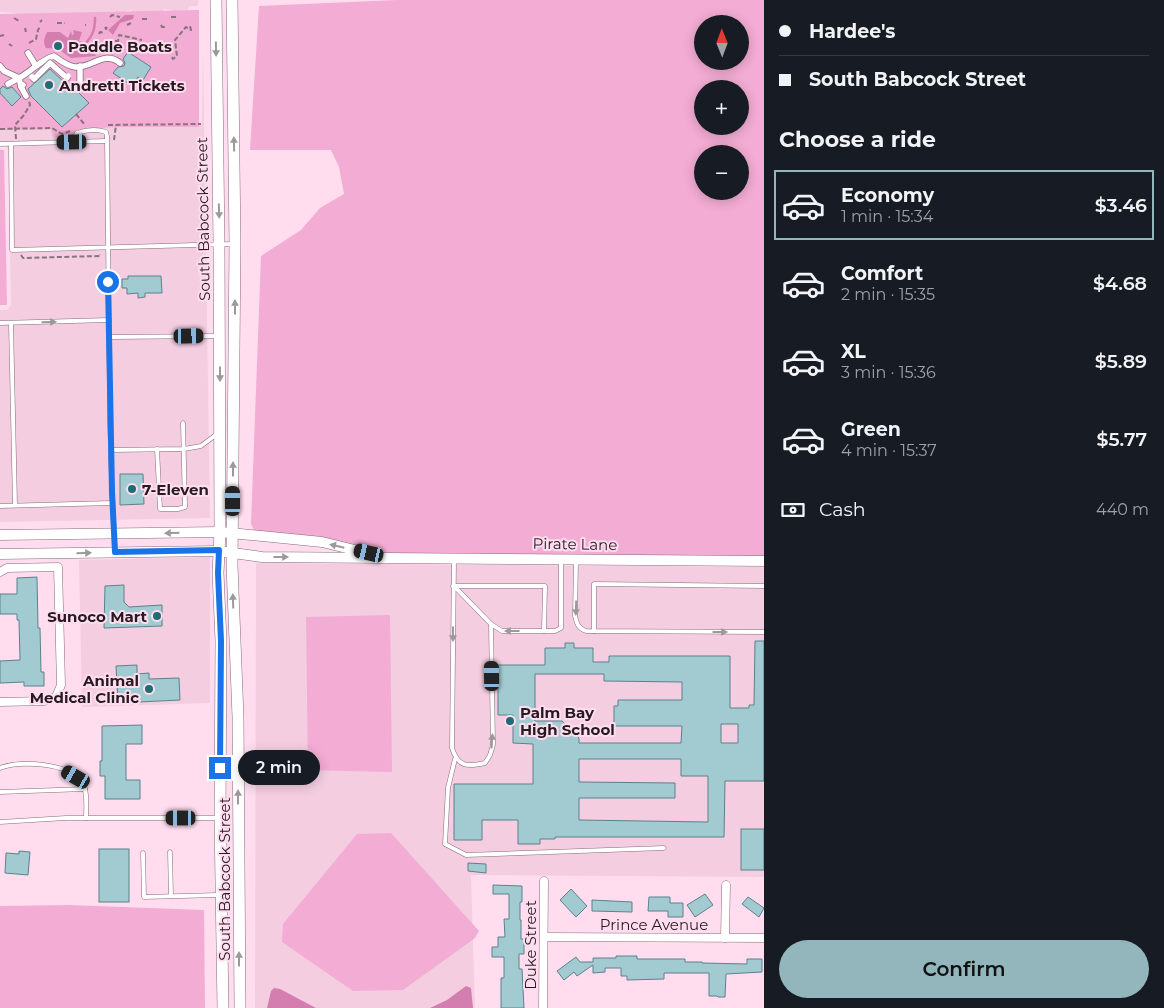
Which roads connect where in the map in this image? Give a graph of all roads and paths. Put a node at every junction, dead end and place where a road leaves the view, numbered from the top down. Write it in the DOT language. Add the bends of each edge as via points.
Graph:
graph roads {
  1 [pos="216,0"];
  2 [pos="232,0"];
  3 [pos="110,17"];
  4 [pos="120,17"];
  5 [pos="171,17"];
  6 [pos="176,17"];
  7 [pos="14,18"];
  8 [pos="142,19"];
  9 [pos="148,19"];
  10 [pos="19,21"];
  11 [pos="57,23"];
  12 [pos="65,23"];
  13 [pos="132,23"];
  14 [pos="127,25"];
  15 [pos="160,25"];
  16 [pos="190,26"];
  17 [pos="40,27"];
  18 [pos="165,27"];
  19 [pos="25,28"];
  20 [pos="26,32"];
  21 [pos="105,33"];
  22 [pos="99,34"];
  23 [pos="4,35"];
  24 [pos="0,36"];
  25 [pos="142,40"];
  26 [pos="115,41"];
  27 [pos="30,43"];
  28 [pos="9,44"];
  29 [pos="12,46"];
  30 [pos="28,53"];
  31 [pos="172,57"];
  32 [pos="120,63"];
  33 [pos="0,66"];
  34 [pos="80,66"];
  35 [pos="35,67"];
  36 [pos="68,76"];
  37 [pos="19,78"];
  38 [pos="8,84"];
  39 [pos="78,84"];
  40 [pos="26,96"];
  41 [pos="76,114"];
  42 [pos="86,125"];
  43 [pos="116,125"];
  44 [pos="72,142"];
  45 [pos="106,142"];
  46 [pos="0,144"];
  47 [pos="13,144"];
  48 [pos="106,148"];
  49 [pos="235,244"];
  50 [pos="219,245"];
  51 [pos="101,248"];
  52 [pos="108,248"];
  53 [pos="18,250"];
  54 [pos="109,320"];
  55 [pos="11,322"];
  56 [pos="0,323"];
  57 [pos="220,336"];
  58 [pos="110,337"];
  59 [pos="183,423"];
  60 [pos="220,431"];
  61 [pos="157,449"];
  62 [pos="184,449"];
  63 [pos="111,450"];
  64 [pos="158,459"];
  65 [pos="165,459"];
  66 [pos="164,467"];
  67 [pos="158,468"];
  68 [pos="165,476"];
  69 [pos="158,477"];
  70 [pos="159,489"];
  71 [pos="166,489"];
  72 [pos="186,496"];
  73 [pos="159,497"];
  74 [pos="166,497"];
  75 [pos="180,497"];
  76 [pos="112,503"];
  77 [pos="15,505"];
  78 [pos="0,506"];
  79 [pos="220,532"];
  80 [pos="114,534"];
  81 [pos="233,534"];
  82 [pos="0,535"];
  83 [pos="219,550"];
  84 [pos="115,552"];
  85 [pos="57,553"];
  86 [pos="232,553"];
  87 [pos="0,554"];
  88 [pos="385,557"];
  89 [pos="454,558"];
  90 [pos="561,559"];
  91 [pos="576,559"];
  92 [pos="764,561"];
  93 [pos="58,567"];
  94 [pos="0,572"];
  95 [pos="453,586"];
  96 [pos="764,586"];
  97 [pos="491,624"];
  98 [pos="544,631"];
  99 [pos="594,631"];
  100 [pos="764,632"];
  101 [pos="0,702"];
  102 [pos="455,759"];
  103 [pos="0,768"];
  104 [pos="85,789"];
  105 [pos="0,792"];
  106 [pos="86,818"];
  107 [pos="220,818"];
  108 [pos="0,822"];
  109 [pos="664,848"];
  110 [pos="170,852"];
  111 [pos="143,853"];
  112 [pos="544,881"];
  113 [pos="726,886"];
  114 [pos="221,895"];
  115 [pos="170,896"];
  116 [pos="544,937"];
  117 [pos="725,938"];
  118 [pos="764,938"];
  119 [pos="223,1008"];
  120 [pos="240,1008"];
  121 [pos="543,1008"];
  1 -- 50 [label="main road, South Babcock Street, one-way"];
  49 -- 2 [label="main road, South Babcock Street, one-way"];
  3 -- 4 [label="path" via="112,14"];
  5 -- 6 [label="path"];
  7 -- 10 [label="path"];
  8 -- 9 [label="path"];
  11 -- 12 [label="path"];
  13 -- 14 [label="path"];
  15 -- 18 [label="path"];
  16 -- 31 [label="path" via="191,30 186,27 175,40 177,56"];
  17 -- 27 [label="path" via="36,39"];
  19 -- 20 [label="path"];
  21 -- 22 [label="path"];
  23 -- 24 [label="path"];
  25 -- 26 [label="path" via="119,35"];
  28 -- 29 [label="path"];
  30 -- 35 [label="street"];
  32 -- 34 [label="street" via="115,58 98,58"];
  33 -- 37 [label="street"];
  34 -- 35 [label="street" via="66,65 54,56 45,58"];
  34 -- 39 [label="street"];
  35 -- 36 [label="street, bridge" via="34,79 50,63"];
  35 -- 37 [label="street"];
  37 -- 38 [label="street"];
  37 -- 40 [label="street"];
  40 -- 47 [label="path" via="30,105 15,125"];
  41 -- 42 [label="path"];
  43 -- 48 [label="path" via="111,147"];
  44 -- 45 [label="lane"];
  44 -- 45 [label="lane" via="78,133 100,130 106,132"];
  44 -- 47 [label="lane"];
  45 -- 48 [label="lane"];
  46 -- 47 [label="lane"];
  47 -- 53 [label="lane" via="12,250"];
  48 -- 52 [label="lane"];
  49 -- 50 [label="lane"];
  81 -- 49 [label="main road, South Babcock Street, one-way"];
  50 -- 52 [label="lane"];
  50 -- 57 [label="main road, South Babcock Street"];
  51 -- 52 [label="lane"];
  51 -- 53 [label="lane"];
  51 -- 53 [label="path" via="100,256 23,258"];
  52 -- 54 [label="lane"];
  55 -- 54 [label="lane, one-way"];
  54 -- 58 [label="lane"];
  55 -- 56 [label="lane"];
  55 -- 77 [label="lane"];
  57 -- 58 [label="lane"];
  57 -- 60 [label="main road, South Babcock Street, one-way"];
  58 -- 63 [label="lane"];
  59 -- 62 [label="lane"];
  60 -- 62 [label="lane" via="202,446"];
  60 -- 79 [label="main road, South Babcock Street"];
  61 -- 62 [label="lane"];
  61 -- 63 [label="lane"];
  61 -- 64 [label="lane"];
  62 -- 72 [label="lane" via="182,467"];
  63 -- 76 [label="lane"];
  64 -- 65 [label="lane"];
  64 -- 67 [label="lane"];
  66 -- 67 [label="lane"];
  67 -- 69 [label="lane"];
  68 -- 69 [label="lane"];
  69 -- 70 [label="lane"];
  70 -- 71 [label="lane"];
  70 -- 73 [label="lane"];
  72 -- 73 [label="lane" via="185,507 178,509 160,509"];
  72 -- 75 [label="lane"];
  73 -- 74 [label="lane"];
  76 -- 77 [label="lane"];
  76 -- 80 [label="lane"];
  77 -- 78 [label="lane"];
  79 -- 80 [label="street, Pirate Lane, one-way"];
  79 -- 81 [label="street, Pirate Lane"];
  79 -- 83 [label="main road, South Babcock Street"];
  80 -- 82 [label="street, Pirate Lane"];
  80 -- 84 [label="lane"];
  81 -- 86 [label="main road, South Babcock Street"];
  88 -- 81 [label="street, Pirate Lane, one-way" via="322,542"];
  83 -- 84 [label="street, Pirate Lane"];
  83 -- 86 [label="street, Pirate Lane"];
  83 -- 107 [label="main road, South Babcock Street"];
  85 -- 84 [label="street, Pirate Lane, one-way"];
  85 -- 87 [label="street, Pirate Lane"];
  85 -- 93 [label="lane"];
  86 -- 88 [label="street, Pirate Lane, one-way" via="262,557"];
  120 -- 86 [label="main road, South Babcock Street, one-way" via="238,717"];
  88 -- 89 [label="street, Pirate Lane"];
  89 -- 90 [label="street, Pirate Lane"];
  89 -- 95 [label="lane"];
  90 -- 91 [label="street, Pirate Lane"];
  90 -- 98 [label="lane" via="561,628"];
  91 -- 92 [label="street, Pirate Lane"];
  91 -- 99 [label="lane, one-way" via="576,623 579,628"];
  93 -- 94 [label="street" via="6,568"];
  93 -- 101 [label="street" via="61,685 56,697 44,701"];
  95 -- 97 [label="lane"];
  95 -- 98 [label="lane" via="545,586"];
  95 -- 102 [label="lane, one-way" via="452,748"];
  96 -- 99 [label="lane" via="594,584"];
  98 -- 97 [label="lane, one-way" via="502,631"];
  102 -- 97 [label="lane, one-way" via="474,766 485,763 492,750"];
  99 -- 100 [label="lane, one-way"];
  102 -- 109 [label="lane" via="448,788 445,844 466,855"];
  103 -- 104 [label="lane" via="11,764 58,766 82,782"];
  104 -- 105 [label="lane"];
  104 -- 106 [label="lane"];
  106 -- 107 [label="lane"];
  106 -- 108 [label="lane"];
  107 -- 114 [label="main road, South Babcock Street"];
  110 -- 115 [label="lane"];
  111 -- 115 [label="lane" via="144,896"];
  112 -- 116 [label="street, Duke Street"];
  113 -- 117 [label="street"];
  114 -- 115 [label="lane"];
  114 -- 119 [label="main road, South Babcock Street"];
  116 -- 117 [label="street, Prince Avenue"];
  116 -- 121 [label="street, Duke Street"];
  117 -- 118 [label="street, Prince Avenue"];
}
